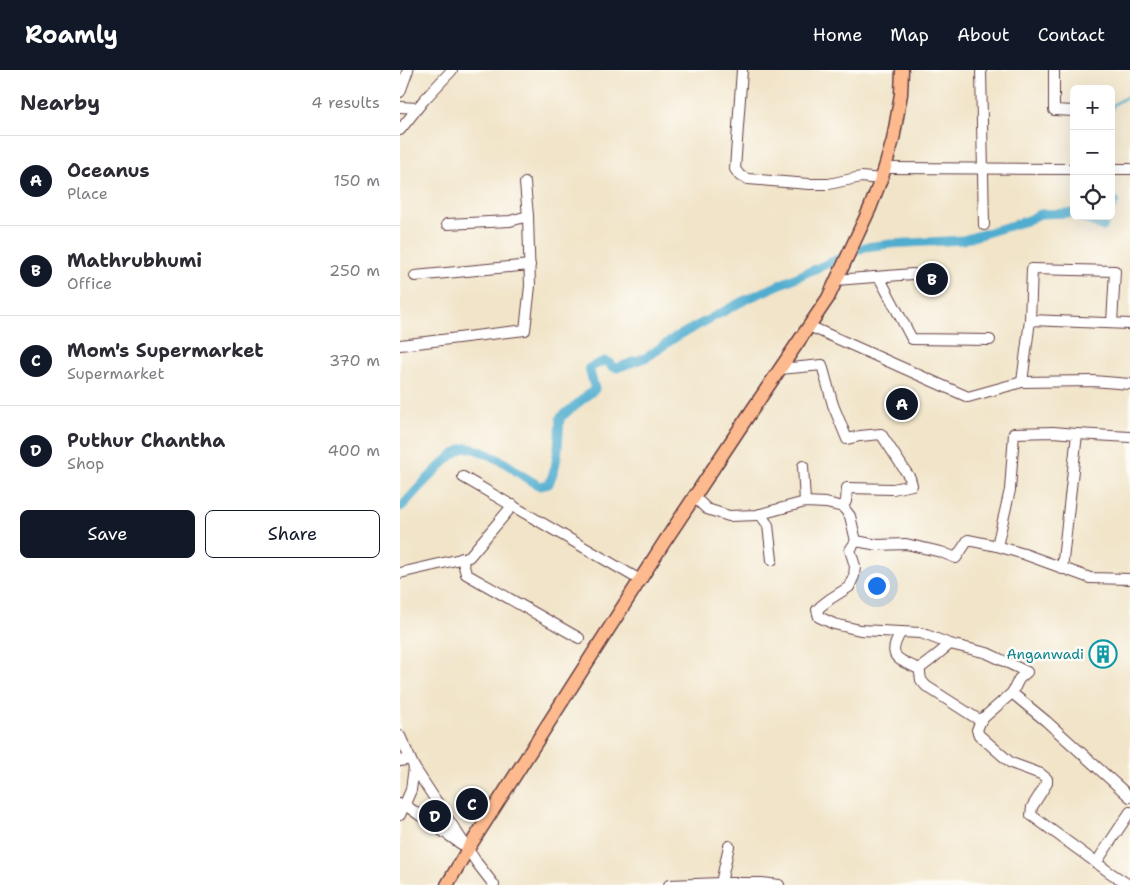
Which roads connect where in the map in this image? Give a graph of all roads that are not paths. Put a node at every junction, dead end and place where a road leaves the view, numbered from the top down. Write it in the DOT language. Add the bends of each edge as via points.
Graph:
graph roads {
  1 [pos="408,70"];
  2 [pos="452,70"];
  3 [pos="742,70"];
  4 [pos="902,70"];
  5 [pos="981,70"];
  6 [pos="1054,70"];
  7 [pos="400,92"];
  8 [pos="400,106"];
  9 [pos="417,108"];
  10 [pos="1070,111"];
  11 [pos="400,130"];
  12 [pos="983,169"];
  13 [pos="1070,169"];
  14 [pos="1115,169"];
  15 [pos="1130,169"];
  16 [pos="883,174"];
  17 [pos="525,184"];
  18 [pos="528,216"];
  19 [pos="447,224"];
  20 [pos="984,224"];
  21 [pos="530,264"];
  22 [pos="913,274"];
  23 [pos="415,276"];
  24 [pos="879,277"];
  25 [pos="837,279"];
  26 [pos="1030,320"];
  27 [pos="1112,324"];
  28 [pos="1130,324"];
  29 [pos="808,326"];
  30 [pos="990,340"];
  31 [pos="400,345"];
  32 [pos="780,369"];
  33 [pos="1022,382"];
  34 [pos="1130,384"];
  35 [pos="1077,434"];
  36 [pos="1130,437"];
  37 [pos="803,466"];
  38 [pos="463,476"];
  39 [pos="694,496"];
  40 [pos="805,502"];
  41 [pos="512,505"];
  42 [pos="843,507"];
  43 [pos="760,514"];
  44 [pos="856,541"];
  45 [pos="997,546"];
  46 [pos="462,558"];
  47 [pos="772,560"];
  48 [pos="1062,569"];
  49 [pos="400,573"];
  50 [pos="1130,579"];
  51 [pos="640,580"];
  52 [pos="902,632"];
  53 [pos="579,638"];
  54 [pos="950,644"];
  55 [pos="919,669"];
  56 [pos="1012,693"];
  57 [pos="981,720"];
  58 [pos="400,736"];
  59 [pos="408,763"];
  60 [pos="1130,797"];
  61 [pos="402,805"];
  62 [pos="1130,812"];
  63 [pos="400,815"];
  64 [pos="729,846"];
  65 [pos="468,849"];
  66 [pos="1096,863"];
  67 [pos="721,883"];
  68 [pos="447,885"];
  69 [pos="494,885"];
  70 [pos="669,885"];
  71 [pos="778,885"];
  72 [pos="1129,885"];
  1 -- 7 [label="street"];
  2 -- 9 [label="street"];
  3 -- 16 [label="street" via="735,169 740,176 829,184"];
  4 -- 16 [label="main road" via="893,140"];
  5 -- 12 [label="street"];
  6 -- 10 [label="street" via="1054,110"];
  8 -- 9 [label="street"];
  9 -- 11 [label="street"];
  12 -- 13 [label="street"];
  12 -- 16 [label="street"];
  12 -- 20 [label="street"];
  14 -- 15 [label="street"];
  16 -- 25 [label="main road"];
  17 -- 18 [label="street"];
  18 -- 19 [label="street"];
  18 -- 21 [label="street"];
  21 -- 23 [label="street"];
  21 -- 31 [label="street" via="525,330"];
  22 -- 24 [label="street"];
  24 -- 25 [label="street"];
  24 -- 30 [label="street" via="912,339"];
  25 -- 29 [label="main road"];
  26 -- 27 [label="street"];
  26 -- 27 [label="street" via="1032,269 1115,271"];
  26 -- 33 [label="street"];
  27 -- 28 [label="street"];
  29 -- 32 [label="main road"];
  29 -- 33 [label="street" via="968,397"];
  32 -- 39 [label="main road"];
  32 -- 42 [label="street" via="822,365 847,439 881,434 910,478 912,485 893,489 847,488"];
  33 -- 34 [label="street"];
  35 -- 36 [label="street"];
  35 -- 45 [label="street" via="1014,433 1010,490"];
  35 -- 48 [label="street"];
  37 -- 40 [label="street"];
  38 -- 41 [label="street"];
  39 -- 43 [label="street" via="708,509 729,516"];
  39 -- 51 [label="main road"];
  40 -- 42 [label="street"];
  40 -- 43 [label="street"];
  41 -- 46 [label="street" via="469,557"];
  41 -- 51 [label="street"];
  42 -- 44 [label="street" via="850,516"];
  43 -- 47 [label="street" via="768,525"];
  44 -- 45 [label="street" via="906,544 956,558 968,540"];
  44 -- 52 [label="street" via="850,550 855,566 849,587 816,610 819,617 860,630"];
  45 -- 48 [label="street"];
  46 -- 49 [label="street"];
  46 -- 53 [label="street" via="466,574"];
  48 -- 50 [label="street" via="1090,578"];
  51 -- 65 [label="main road"];
  52 -- 54 [label="street" via="921,633"];
  52 -- 55 [label="street" via="897,638 895,655"];
  54 -- 55 [label="street"];
  54 -- 56 [label="street" via="987,653 1027,672"];
  55 -- 57 [label="street" via="926,686"];
  56 -- 57 [label="street"];
  56 -- 60 [label="street"];
  57 -- 66 [label="street" via="977,730 979,735 1011,763 1047,779 1031,815"];
  58 -- 59 [label="street"];
  59 -- 61 [label="street" via="411,790"];
  59 -- 65 [label="street"];
  61 -- 63 [label="street"];
  61 -- 65 [label="street"];
  62 -- 66 [label="street"];
  64 -- 67 [label="street"];
  65 -- 68 [label="main road"];
  65 -- 69 [label="street"];
  66 -- 72 [label="street"];
  67 -- 70 [label="street"];
  67 -- 71 [label="street"];
}
